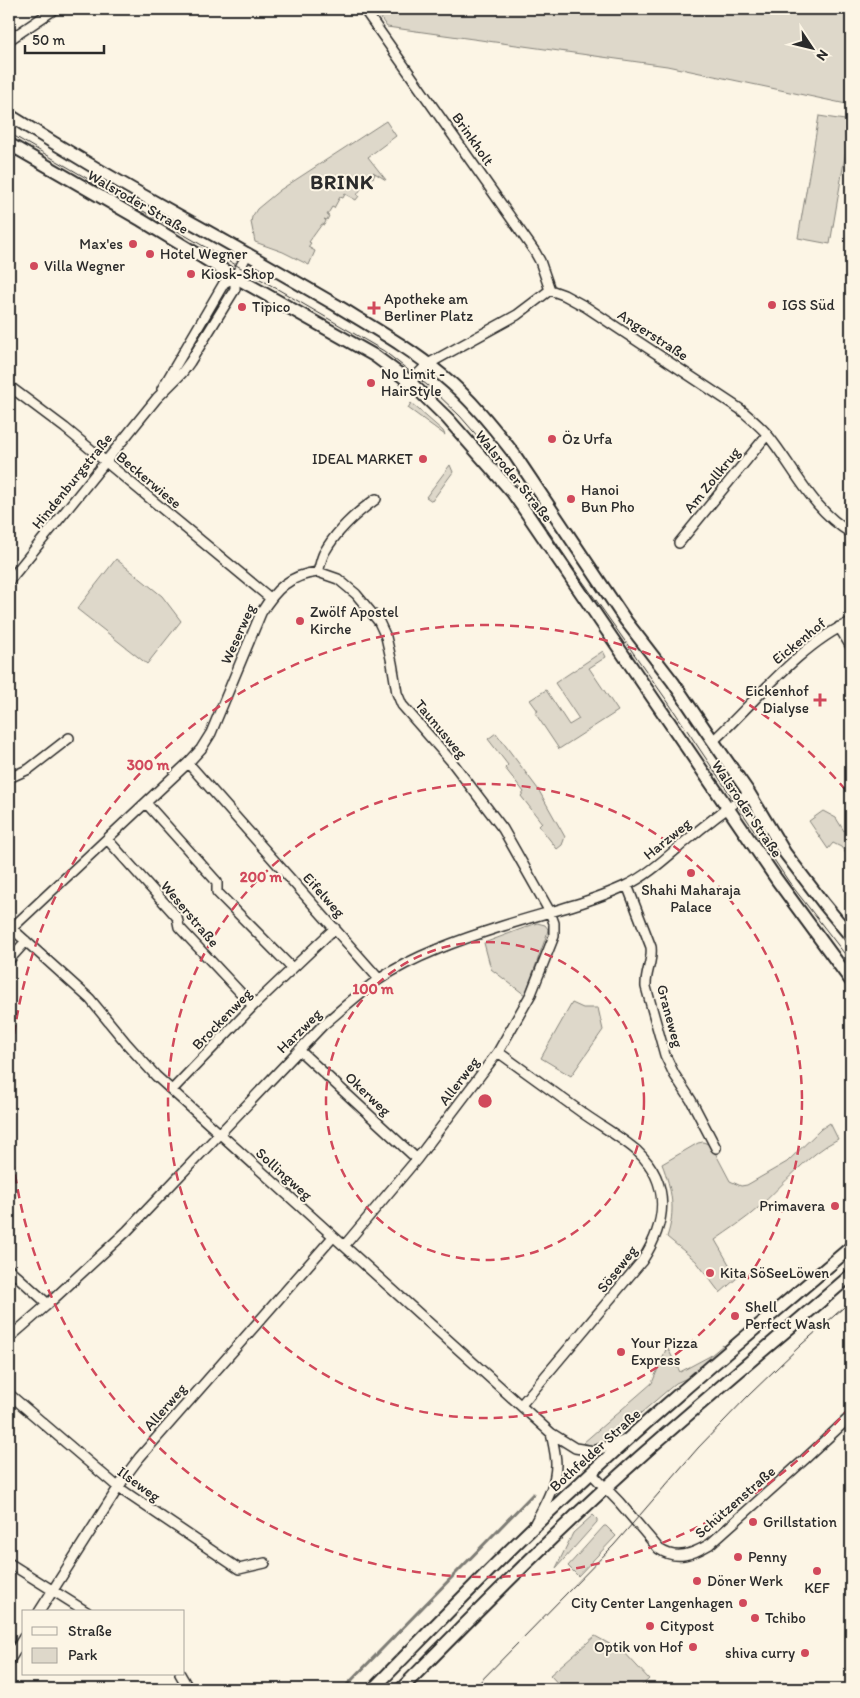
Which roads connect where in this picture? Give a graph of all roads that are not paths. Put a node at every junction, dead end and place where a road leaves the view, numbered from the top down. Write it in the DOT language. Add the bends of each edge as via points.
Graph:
graph roads {
  1 [pos="55,9"];
  2 [pos="364,9"];
  3 [pos="9,40"];
  4 [pos="9,115"];
  5 [pos="11,149"];
  6 [pos="248,253"];
  7 [pos="235,277"];
  8 [pos="550,290"];
  9 [pos="428,364"];
  10 [pos="410,382"];
  11 [pos="9,386"];
  12 [pos="767,435"];
  13 [pos="106,462"];
  14 [pos="376,499"];
  15 [pos="851,533"];
  16 [pos="679,543"];
  17 [pos="318,572"];
  18 [pos="9,581"];
  19 [pos="270,598"];
  20 [pos="851,622"];
  21 [pos="839,627"];
  22 [pos="851,647"];
  23 [pos="69,738"];
  24 [pos="713,741"];
  25 [pos="188,763"];
  26 [pos="9,778"];
  27 [pos="748,793"];
  28 [pos="146,803"];
  29 [pos="728,808"];
  30 [pos="107,839"];
  31 [pos="628,885"];
  32 [pos="550,912"];
  33 [pos="10,927"];
  34 [pos="335,928"];
  35 [pos="851,937"];
  36 [pos="26,941"];
  37 [pos="9,960"];
  38 [pos="292,968"];
  39 [pos="379,979"];
  40 [pos="851,981"];
  41 [pos="253,1006"];
  42 [pos="299,1050"];
  43 [pos="498,1052"];
  44 [pos="172,1090"];
  45 [pos="219,1134"];
  46 [pos="716,1148"];
  47 [pos="417,1159"];
  48 [pos="333,1237"];
  49 [pos="344,1246"];
  50 [pos="851,1248"];
  51 [pos="9,1269"];
  52 [pos="851,1275"];
  53 [pos="48,1304"];
  54 [pos="9,1338"];
  55 [pos="9,1394"];
  56 [pos="521,1405"];
  57 [pos="851,1416"];
  58 [pos="551,1433"];
  59 [pos="628,1439"];
  60 [pos="591,1473"];
  61 [pos="119,1488"];
  62 [pos="606,1488"];
  63 [pos="531,1530"];
  64 [pos="9,1563"];
  65 [pos="265,1563"];
  66 [pos="53,1591"];
  67 [pos="40,1610"];
  68 [pos="84,1610"];
  69 [pos="22,1639"];
  70 [pos="9,1661"];
  71 [pos="181,1676"];
  72 [pos="187,1689"];
  73 [pos="373,1689"];
  74 [pos="401,1689"];
  1 -- 3 [label="street"];
  2 -- 8 [label="street, Brinkholt" via="535,252"];
  4 -- 6 [label="main road, Walsroder Straße" via="146,198"];
  5 -- 7 [label="main road, Walsroder Straße" via="141,220"];
  6 -- 7 [label="street, Hindenburgstraße"];
  6 -- 9 [label="main road, Walsroder Straße"];
  7 -- 10 [label="main road, Walsroder Straße" via="364,350"];
  7 -- 13 [label="street, Hindenburgstraße" via="235,289 196,353"];
  8 -- 9 [label="street" via="517,315"];
  8 -- 12 [label="street, Angerstraße" via="586,307 682,370 740,409"];
  9 -- 10 [label="street"];
  9 -- 24 [label="main road, Walsroder Straße" via="465,396 497,431 626,621"];
  10 -- 29 [label="main road, Walsroder Straße" via="448,419 512,492"];
  11 -- 13 [label="street, Beckerwiese"];
  12 -- 15 [label="street, Angerstraße" via="813,499"];
  12 -- 16 [label="street, Am Zollkrug"];
  13 -- 18 [label="street, Hindenburgstraße"];
  13 -- 19 [label="street, Beckerwiese"];
  14 -- 17 [label="street" via="337,534 324,554"];
  17 -- 19 [label="street, Weserweg" via="290,580"];
  17 -- 32 [label="street, Taunusweg" via="338,579 356,594 379,622 386,637 402,704 503,829"];
  19 -- 25 [label="street, Weserweg" via="211,734"];
  20 -- 21 [label="street, Eickenhof"];
  21 -- 22 [label="street, Eickenhof"];
  21 -- 24 [label="street, Eickenhof" via="807,650"];
  23 -- 26 [label="street" via="29,769"];
  24 -- 27 [label="main road, Walsroder Straße"];
  25 -- 28 [label="street, Weserweg"];
  25 -- 34 [label="street, Eifelweg"];
  27 -- 29 [label="street, Harzweg"];
  27 -- 35 [label="main road, Walsroder Straße" via="785,853"];
  28 -- 30 [label="street, Weserweg"];
  28 -- 38 [label="street" via="217,882 217,892"];
  29 -- 31 [label="street, Harzweg"];
  29 -- 40 [label="main road, Walsroder Straße"];
  30 -- 33 [label="street, Weserweg"];
  30 -- 41 [label="street, Weserstraße" via="177,917 179,927"];
  31 -- 32 [label="street, Harzweg"];
  31 -- 46 [label="street, Graneweg" via="651,947 646,987 665,1055"];
  32 -- 39 [label="street, Harzweg" via="450,945"];
  32 -- 43 [label="street, Allerweg" via="554,936 532,994"];
  33 -- 36 [label="street, Sollingweg"];
  34 -- 38 [label="street, Brockenweg"];
  34 -- 39 [label="street, Eifelweg"];
  36 -- 37 [label="street"];
  36 -- 44 [label="street, Sollingweg" via="90,999 127,1044"];
  38 -- 41 [label="street, Brockenweg"];
  39 -- 42 [label="street, Harzweg" via="329,1020"];
  41 -- 44 [label="street, Brockenweg"];
  42 -- 45 [label="street, Harzweg"];
  42 -- 47 [label="street, Okerweg"];
  43 -- 47 [label="street, Allerweg"];
  43 -- 56 [label="street, Söseweg" via="636,1150 654,1174 662,1202 660,1224 642,1261"];
  44 -- 45 [label="street, Sollingweg"];
  45 -- 48 [label="street, Sollingweg"];
  45 -- 53 [label="street, Harzweg" via="127,1231"];
  47 -- 49 [label="street, Allerweg"];
  48 -- 49 [label="street, Sollingweg"];
  48 -- 61 [label="street, Allerweg" via="139,1458"];
  49 -- 56 [label="street, Sollingweg"];
  50 -- 59 [label="main road, Bothfelder Straße"];
  51 -- 53 [label="street"];
  52 -- 62 [label="main road"];
  53 -- 54 [label="street, Harzweg"];
  55 -- 61 [label="street, Ilseweg"];
  56 -- 58 [label="street, Sollingweg"];
  57 -- 62 [label="street, Schützenstraße" via="710,1544 687,1555 675,1556 659,1549"];
  58 -- 59 [label="street, Sollingweg" via="575,1448 594,1452"];
  58 -- 63 [label="street" via="556,1464 554,1484"];
  59 -- 60 [label="main road, Bothfelder Straße"];
  60 -- 62 [label="street, Schützenstraße"];
  60 -- 63 [label="main road, Bothfelder Straße"];
  61 -- 65 [label="street, Ilseweg" via="240,1569"];
  61 -- 66 [label="street, Allerweg"];
  62 -- 74 [label="main road"];
  63 -- 73 [label="main road, Bothfelder Straße"];
  64 -- 66 [label="street"];
  66 -- 67 [label="street, Allerweg"];
  66 -- 68 [label="street"];
  69 -- 70 [label="street"];
  71 -- 72 [label="street"];
}
